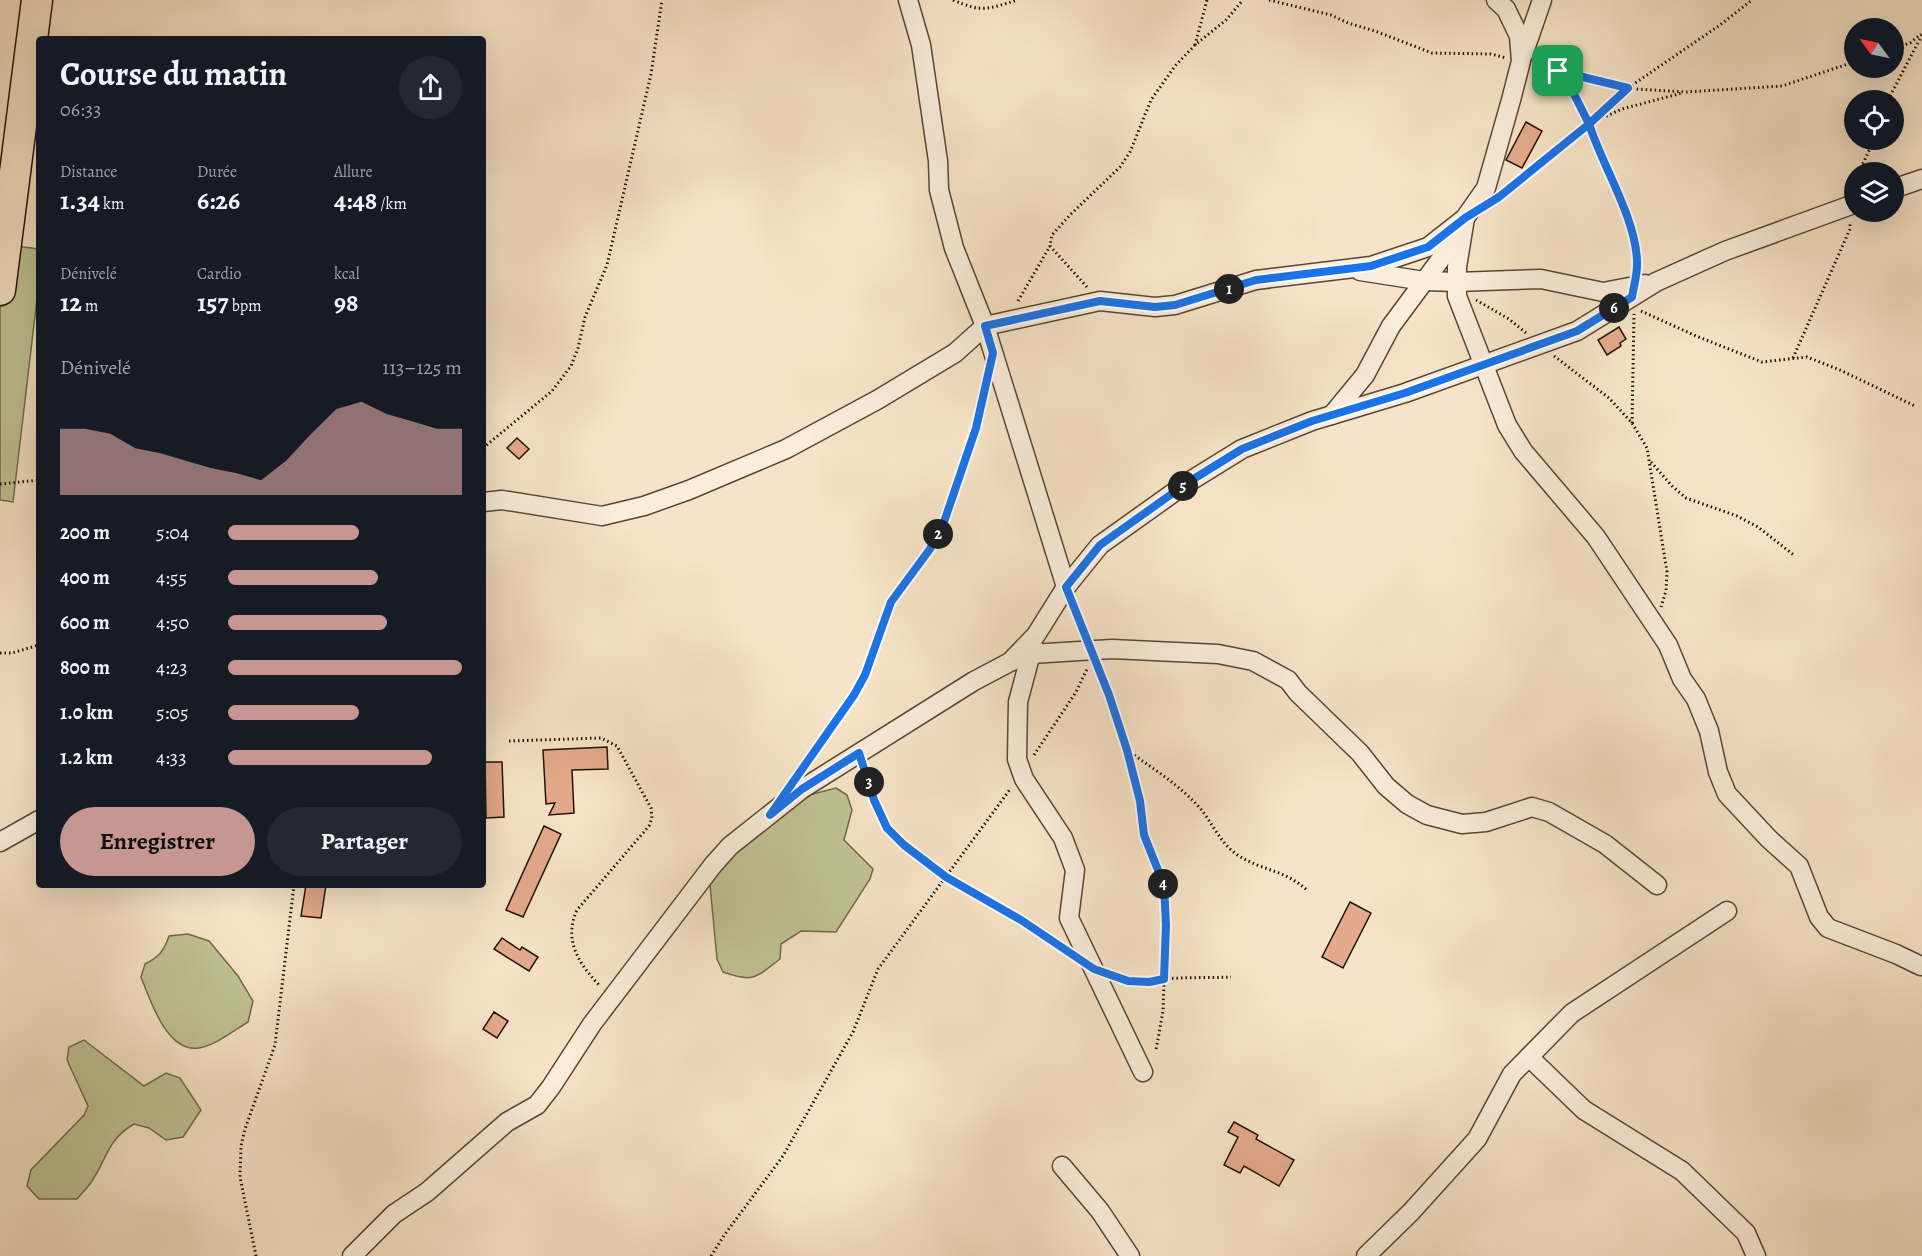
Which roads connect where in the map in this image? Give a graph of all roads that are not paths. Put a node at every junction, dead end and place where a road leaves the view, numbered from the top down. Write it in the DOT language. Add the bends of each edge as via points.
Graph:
graph roads {
  1 [pos="19,0"];
  2 [pos="37,0"];
  3 [pos="908,0"];
  4 [pos="1496,0"];
  5 [pos="1542,0"];
  6 [pos="1521,61"];
  7 [pos="0,150"];
  8 [pos="1922,178"];
  9 [pos="1904,185"];
  10 [pos="1844,207"];
  11 [pos="1465,218"];
  12 [pos="1341,268"];
  13 [pos="1424,280"];
  14 [pos="1656,282"];
  15 [pos="1457,286"];
  16 [pos="0,290"];
  17 [pos="985,326"];
  18 [pos="1483,366"];
  19 [pos="1332,415"];
  20 [pos="486,502"];
  21 [pos="1066,587"];
  22 [pos="1036,635"];
  23 [pos="1031,654"];
  24 [pos="1010,662"];
  25 [pos="36,822"];
  26 [pos="0,842"];
  27 [pos="1657,885"];
  28 [pos="1726,911"];
  29 [pos="1921,966"];
  30 [pos="1529,1057"];
  31 [pos="1143,1072"];
  32 [pos="1062,1166"];
  33 [pos="352,1256"];
  34 [pos="1130,1256"];
  35 [pos="1366,1256"];
  36 [pos="1756,1256"];
  1 -- 7 [label="highway"];
  2 -- 16 [label="highway"];
  3 -- 17 [label="street" via="921,45 939,190 954,248"];
  4 -- 6 [label="street" via="1506,9 1519,36"];
  5 -- 6 [label="street"];
  6 -- 11 [label="street" via="1486,188"];
  8 -- 9 [label="street"];
  10 -- 14 [label="street" via="1725,251"];
  11 -- 12 [label="street" via="1428,247 1371,266"];
  11 -- 13 [label="street"];
  11 -- 15 [label="street"];
  12 -- 13 [label="street"];
  12 -- 17 [label="street" via="1256,280 1175,305 1155,307 1100,301"];
  13 -- 15 [label="street"];
  13 -- 19 [label="street" via="1391,326 1365,375"];
  14 -- 15 [label="street" via="1604,292 1540,279"];
  14 -- 18 [label="street" via="1577,331"];
  15 -- 18 [label="street" via="1456,296"];
  17 -- 20 [label="street" via="955,353 786,449 644,506 602,516 502,500"];
  17 -- 21 [label="street"];
  18 -- 19 [label="street"];
  18 -- 29 [label="street" via="1507,425 1523,451 1596,537 1668,645 1709,731 1727,794 1799,866 1819,918 1828,928"];
  19 -- 21 [label="street" via="1267,438 1218,463 1100,545"];
  21 -- 22 [label="street"];
  22 -- 23 [label="street"];
  22 -- 24 [label="street"];
  23 -- 24 [label="street"];
  23 -- 27 [label="street" via="1112,649 1218,654 1253,661 1288,680 1407,804 1427,815 1462,824 1486,822 1532,807 1549,812 1605,844"];
  23 -- 31 [label="street" via="1018,702 1017,759 1063,838 1075,870 1069,918"];
  24 -- 33 [label="street" via="802,789 730,846 592,1024 537,1106 507,1122 427,1192 394,1214"];
  25 -- 26 [label="street"];
  28 -- 30 [label="street" via="1572,1013"];
  30 -- 35 [label="street" via="1512,1074 1476,1139"];
  30 -- 36 [label="street" via="1584,1110 1682,1171 1746,1233"];
  32 -- 34 [label="street" via="1100,1211"];
}
